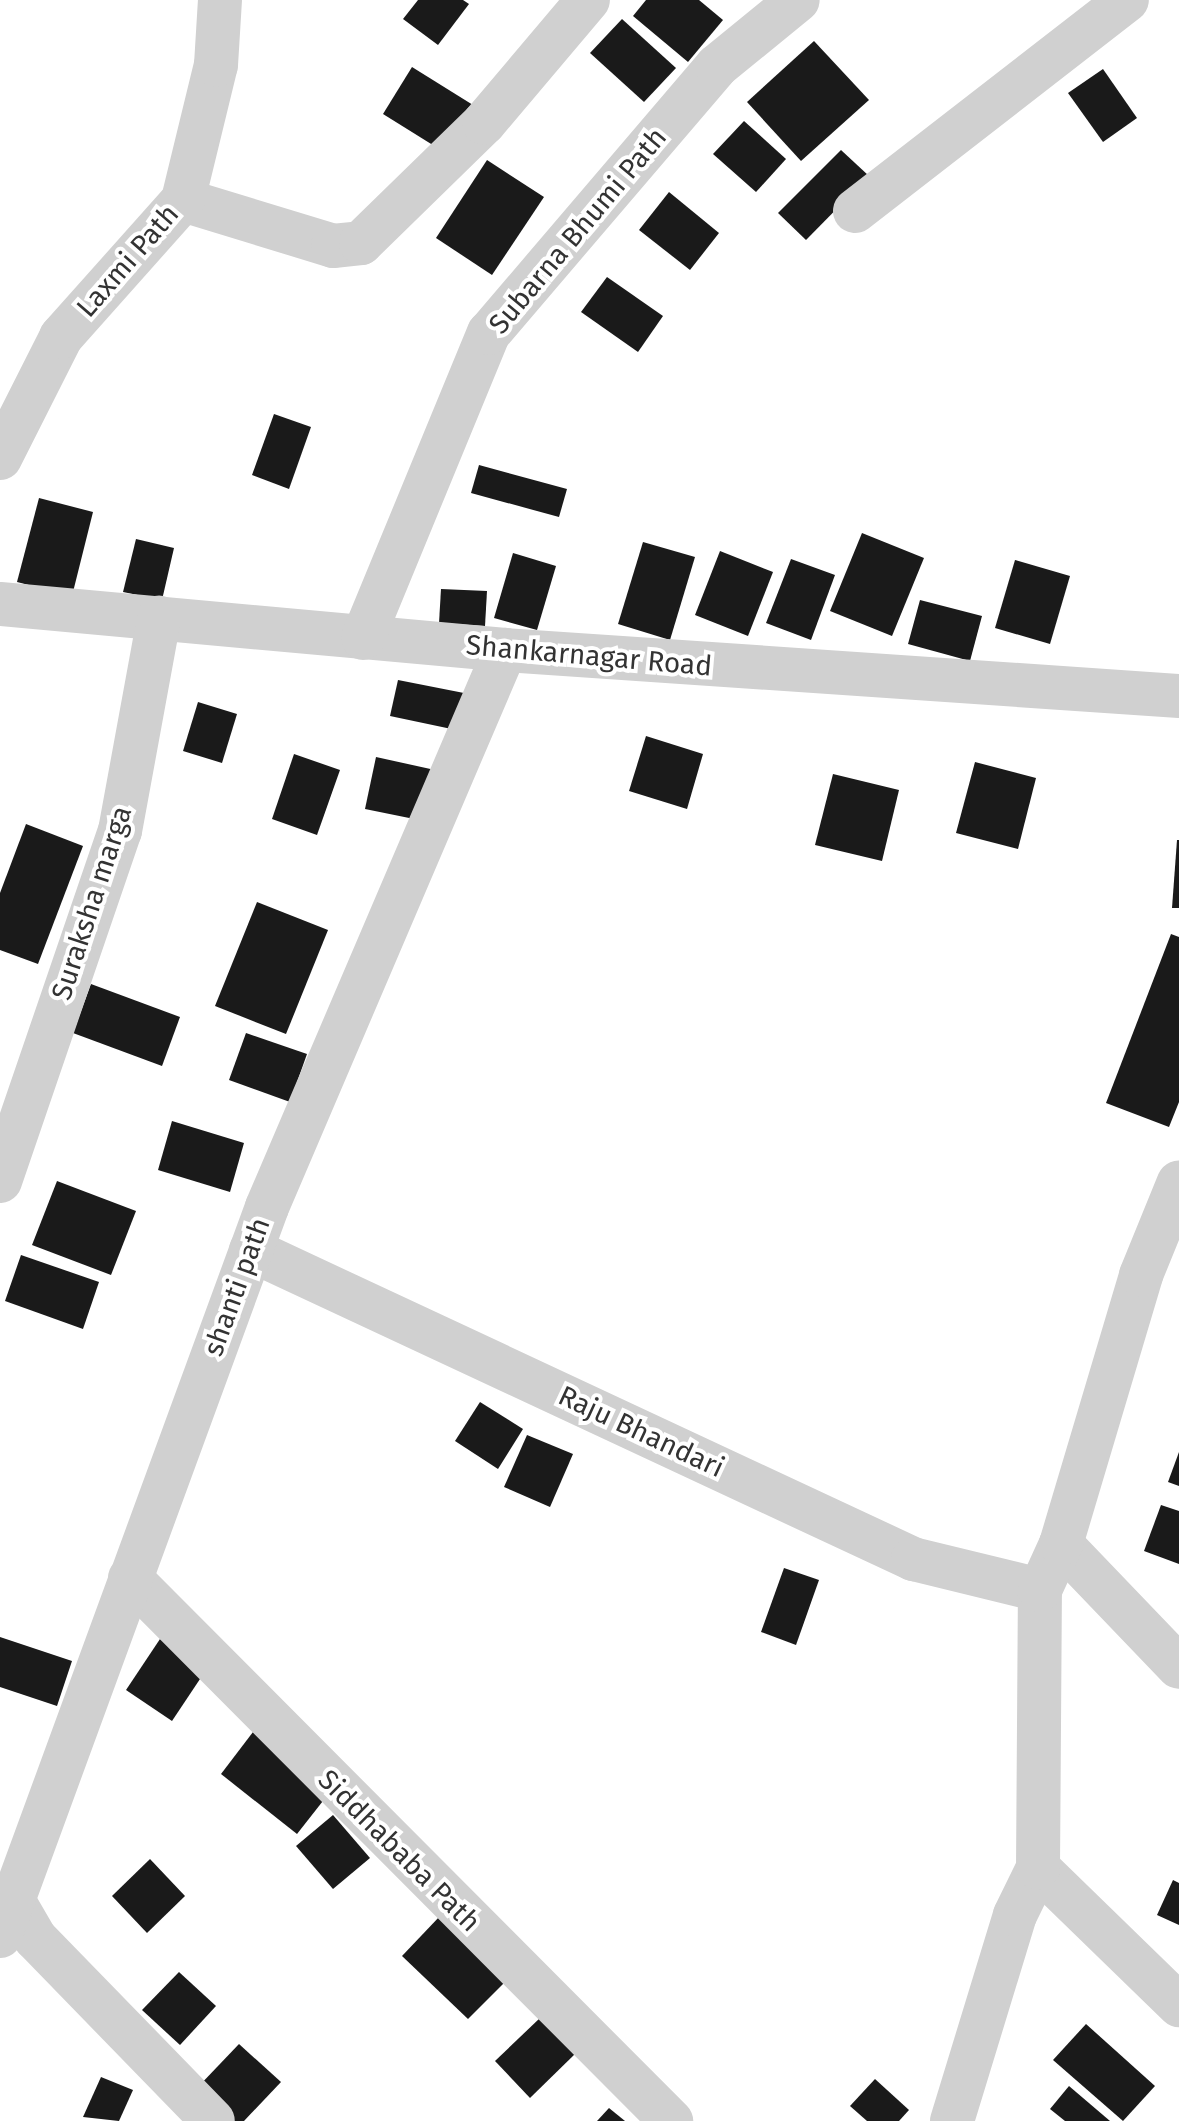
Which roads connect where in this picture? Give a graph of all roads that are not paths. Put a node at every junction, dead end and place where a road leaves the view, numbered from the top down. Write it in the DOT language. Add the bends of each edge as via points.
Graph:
graph roads {
  1 [pos="220,0"];
  2 [pos="588,0"];
  3 [pos="798,0"];
  4 [pos="1127,0"];
  5 [pos="183,200"];
  6 [pos="855,211"];
  7 [pos="0,458"];
  8 [pos="0,604"];
  9 [pos="159,618"];
  10 [pos="363,638"];
  11 [pos="505,650"];
  12 [pos="1179,696"];
  13 [pos="0,1181"];
  14 [pos="1179,1182"];
  15 [pos="251,1250"];
  16 [pos="1061,1544"];
  17 [pos="130,1578"];
  18 [pos="1040,1590"];
  19 [pos="1179,1667"];
  20 [pos="1038,1868"];
  21 [pos="6,1918"];
  22 [pos="1179,2005"];
  23 [pos="213,2121"];
  24 [pos="671,2121"];
  25 [pos="952,2121"];
  1 -- 5 [label="street, Laxmi Path" via="216,65"];
  2 -- 5 [label="street" via="484,123 361,243 333,246"];
  3 -- 10 [label="street, Subarna Bhumi Path" via="717,66 489,333"];
  4 -- 6 [label="street"];
  5 -- 7 [label="street, Laxmi Path" via="61,337"];
  8 -- 9 [label="street, Shankarnagar Road"];
  9 -- 10 [label="street, Shankarnagar Road"];
  9 -- 13 [label="street, Suraksha marga" via="120,831"];
  10 -- 11 [label="street, Shankarnagar Road"];
  11 -- 12 [label="street, Shankarnagar Road"];
  11 -- 15 [label="street, shanti path"];
  14 -- 16 [label="street" via="1141,1275"];
  15 -- 17 [label="street, shanti path"];
  15 -- 18 [label="street, Raju Bhandari" via="913,1559"];
  16 -- 18 [label="street"];
  16 -- 19 [label="street"];
  17 -- 21 [label="street, shanti path"];
  17 -- 24 [label="street, Siddhababa Path"];
  18 -- 20 [label="street"];
  20 -- 22 [label="street"];
  20 -- 25 [label="street" via="1015,1915"];
  21 -- 23 [label="street" via="35,1938"];
}
